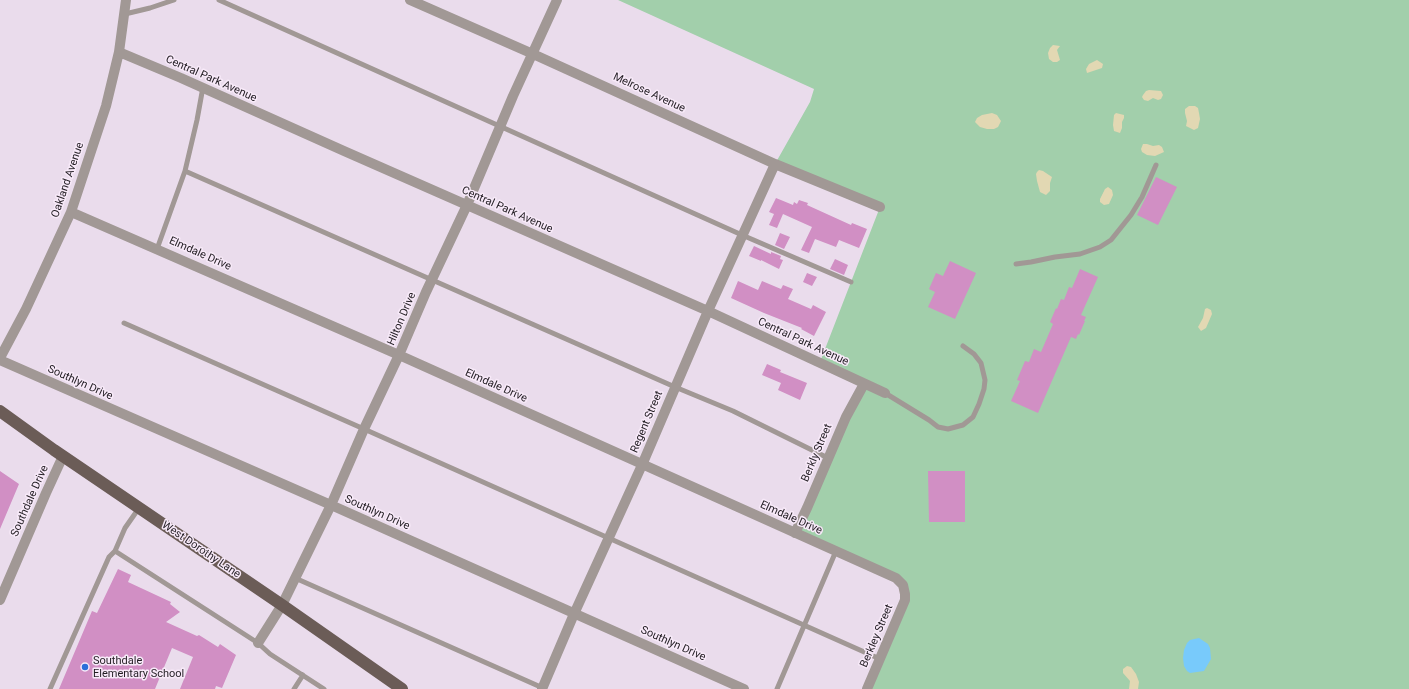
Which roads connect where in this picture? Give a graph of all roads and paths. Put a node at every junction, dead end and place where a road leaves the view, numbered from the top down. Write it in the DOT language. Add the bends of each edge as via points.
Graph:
graph roads {
  1 [pos="126,0"];
  2 [pos="174,0"];
  3 [pos="219,0"];
  4 [pos="410,0"];
  5 [pos="557,0"];
  6 [pos="125,14"];
  7 [pos="119,52"];
  8 [pos="533,54"];
  9 [pos="203,87"];
  10 [pos="500,127"];
  11 [pos="775,164"];
  12 [pos="1156,165"];
  13 [pos="184,171"];
  14 [pos="467,205"];
  15 [pos="880,207"];
  16 [pos="70,212"];
  17 [pos="742,236"];
  18 [pos="157,248"];
  19 [pos="1016,264"];
  20 [pos="432,279"];
  21 [pos="850,282"];
  22 [pos="708,311"];
  23 [pos="124,323"];
  24 [pos="963,346"];
  25 [pos="399,355"];
  26 [pos="0,359"];
  27 [pos="864,384"];
  28 [pos="675,387"];
  29 [pos="885,393"];
  30 [pos="0,411"];
  31 [pos="364,429"];
  32 [pos="63,456"];
  33 [pos="828,458"];
  34 [pos="642,464"];
  35 [pos="331,505"];
  36 [pos="139,508"];
  37 [pos="794,533"];
  38 [pos="608,538"];
  39 [pos="115,551"];
  40 [pos="836,551"];
  41 [pos="295,578"];
  42 [pos="905,591"];
  43 [pos="0,600"];
  44 [pos="282,605"];
  45 [pos="574,614"];
  46 [pos="804,625"];
  47 [pos="258,643"];
  48 [pos="880,659"];
  49 [pos="303,675"];
  50 [pos="543,688"];
  51 [pos="50,689"];
  52 [pos="294,689"];
  53 [pos="324,689"];
  54 [pos="402,689"];
  55 [pos="744,689"];
  56 [pos="777,689"];
  57 [pos="867,689"];
  1 -- 6 [label="street, Oakland Avenue"];
  2 -- 6 [label="lane"];
  3 -- 10 [label="lane"];
  4 -- 8 [label="street, Melrose Avenue"];
  5 -- 8 [label="street, Hilton Drive"];
  6 -- 7 [label="street, Oakland Avenue"];
  7 -- 9 [label="street, Central Park Avenue"];
  7 -- 16 [label="street, Oakland Avenue" via="106,106"];
  8 -- 10 [label="street, Hilton Drive"];
  8 -- 11 [label="street, Melrose Avenue"];
  9 -- 13 [label="lane"];
  9 -- 14 [label="street, Central Park Avenue"];
  10 -- 14 [label="street, Hilton Drive"];
  10 -- 17 [label="lane"];
  11 -- 15 [label="street, Melrose Avenue"];
  11 -- 17 [label="street, Regent Street"];
  12 -- 19 [label="lane" via="1142,197 1111,240 1080,254"];
  13 -- 18 [label="lane"];
  13 -- 20 [label="lane"];
  14 -- 20 [label="street, Hilton Drive"];
  14 -- 22 [label="street, Central Park Avenue"];
  16 -- 18 [label="street, Elmdale Drive"];
  16 -- 26 [label="street, Oakland Avenue"];
  17 -- 21 [label="lane"];
  17 -- 22 [label="street, Regent Street"];
  18 -- 25 [label="street, Elmdale Drive"];
  20 -- 25 [label="street, Hilton Drive"];
  20 -- 28 [label="lane"];
  22 -- 27 [label="street, Central Park Avenue"];
  22 -- 28 [label="street, Regent Street"];
  23 -- 31 [label="lane"];
  24 -- 29 [label="lane" via="981,362 985,380 973,417 963,425 948,429 938,427"];
  25 -- 31 [label="street, Hilton Drive"];
  25 -- 34 [label="street, Elmdale Drive"];
  26 -- 35 [label="street, Southlyn Drive"];
  27 -- 29 [label="street, Central Park Avenue"];
  27 -- 33 [label="street, Berkly Street"];
  28 -- 33 [label="lane" via="733,411"];
  28 -- 34 [label="street, Regent Street"];
  30 -- 32 [label="main road, West Dorothy Lane"];
  31 -- 35 [label="street, Hilton Drive"];
  31 -- 38 [label="lane"];
  32 -- 36 [label="main road, West Dorothy Lane"];
  32 -- 43 [label="street, Southdale Drive"];
  33 -- 37 [label="street, Berkly Street"];
  34 -- 37 [label="street, Elmdale Drive"];
  34 -- 38 [label="street, Regent Street"];
  35 -- 41 [label="street, Hilton Drive"];
  35 -- 45 [label="street, Southlyn Drive"];
  36 -- 39 [label="lane" via="125,528"];
  36 -- 44 [label="main road, West Dorothy Lane"];
  37 -- 40 [label="street, Elmdale Drive"];
  38 -- 45 [label="street, Regent Street"];
  38 -- 46 [label="lane"];
  39 -- 47 [label="lane"];
  39 -- 51 [label="lane"];
  40 -- 42 [label="street, Elmdale Drive" via="896,578"];
  40 -- 46 [label="lane"];
  41 -- 44 [label="street, Hilton Drive"];
  41 -- 50 [label="lane"];
  42 -- 48 [label="street, Berkley Street" via="905,600"];
  44 -- 47 [label="street, Hilton Drive"];
  44 -- 54 [label="main road, West Dorothy Lane"];
  45 -- 50 [label="street, Regent Street"];
  45 -- 55 [label="street, Southlyn Drive"];
  46 -- 48 [label="lane"];
  46 -- 56 [label="lane"];
  47 -- 49 [label="lane" via="270,654"];
  48 -- 57 [label="street, Berkley Street"];
  49 -- 52 [label="lane"];
  49 -- 53 [label="lane"];
}
